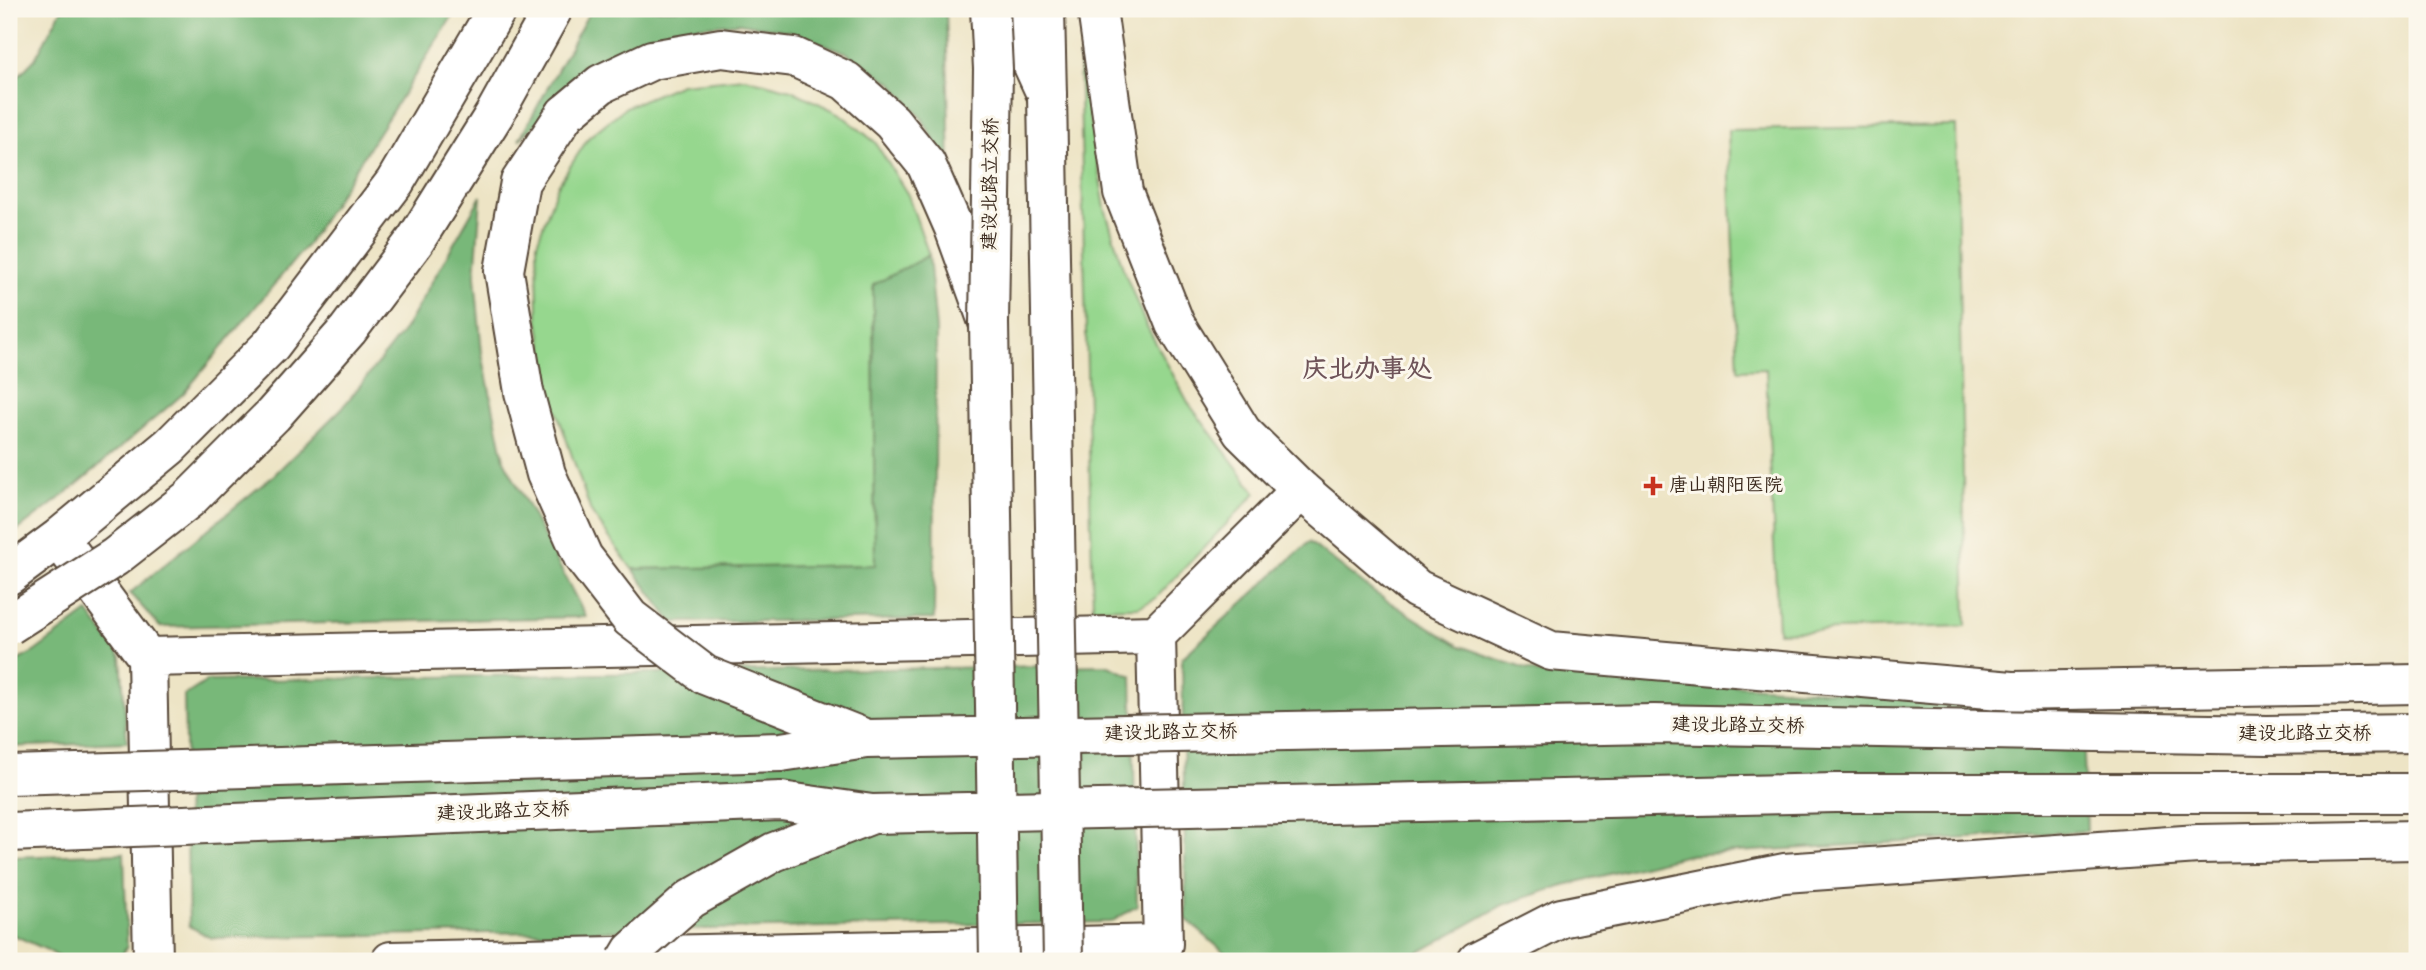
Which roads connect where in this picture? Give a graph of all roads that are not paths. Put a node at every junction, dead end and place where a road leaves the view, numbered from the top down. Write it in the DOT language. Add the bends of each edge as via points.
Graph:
graph roads {
  1 [pos="497,9"];
  2 [pos="552,9"];
  3 [pos="990,9"];
  4 [pos="1007,9"];
  5 [pos="1045,9"];
  6 [pos="1097,9"];
  7 [pos="1047,96"];
  8 [pos="989,323"];
  9 [pos="1301,491"];
  10 [pos="59,538"];
  11 [pos="9,575"];
  12 [pos="9,625"];
  13 [pos="1156,635"];
  14 [pos="147,657"];
  15 [pos="2417,684"];
  16 [pos="2417,733"];
  17 [pos="866,739"];
  18 [pos="9,775"];
  19 [pos="2417,793"];
  20 [pos="872,814"];
  21 [pos="9,832"];
  22 [pos="2417,841"];
  23 [pos="1173,953"];
  24 [pos="153,961"];
  25 [pos="391,961"];
  26 [pos="626,961"];
  27 [pos="999,961"];
  28 [pos="1063,961"];
  29 [pos="1477,961"];
  1 -- 10 [label="main road" via="395,182 271,345 170,446"];
  2 -- 12 [label="main road, bridge" via="494,115 415,241 348,330 273,415 189,499 115,557"];
  3 -- 8 [label="main road, 建设北路立交桥, bridge"];
  4 -- 7 [label="main road"];
  5 -- 7 [label="main road"];
  6 -- 9 [label="main road" via="1122,192 1175,324 1242,432"];
  7 -- 28 [label="main road, bridge"];
  8 -- 17 [label="main road, bridge" via="926,164 892,122 845,81 794,57 721,48 652,60 601,84 565,114 520,181 504,271 521,379 546,474 583,557 630,618 705,675"];
  8 -- 27 [label="main road, 建设北路立交桥, bridge"];
  9 -- 13 [label="main road"];
  9 -- 15 [label="main road" via="1417,590 1551,651 2012,691"];
  10 -- 11 [label="main road"];
  10 -- 14 [label="main road"];
  13 -- 14 [label="main road"];
  13 -- 23 [label="main road"];
  14 -- 24 [label="main road"];
  16 -- 17 [label="main road, 建设北路立交桥, bridge" via="2267,735 1654,724"];
  17 -- 18 [label="main road, 建设北路立交桥, bridge" via="781,752"];
  19 -- 20 [label="main road, 建设北路立交桥, bridge" via="1835,793"];
  20 -- 21 [label="main road, 建设北路立交桥, bridge" via="781,801"];
  20 -- 26 [label="main road, bridge" via="774,852 691,899"];
  22 -- 29 [label="main road" via="2198,844 1784,873 1561,918"];
  23 -- 25 [label="main road"];
}
